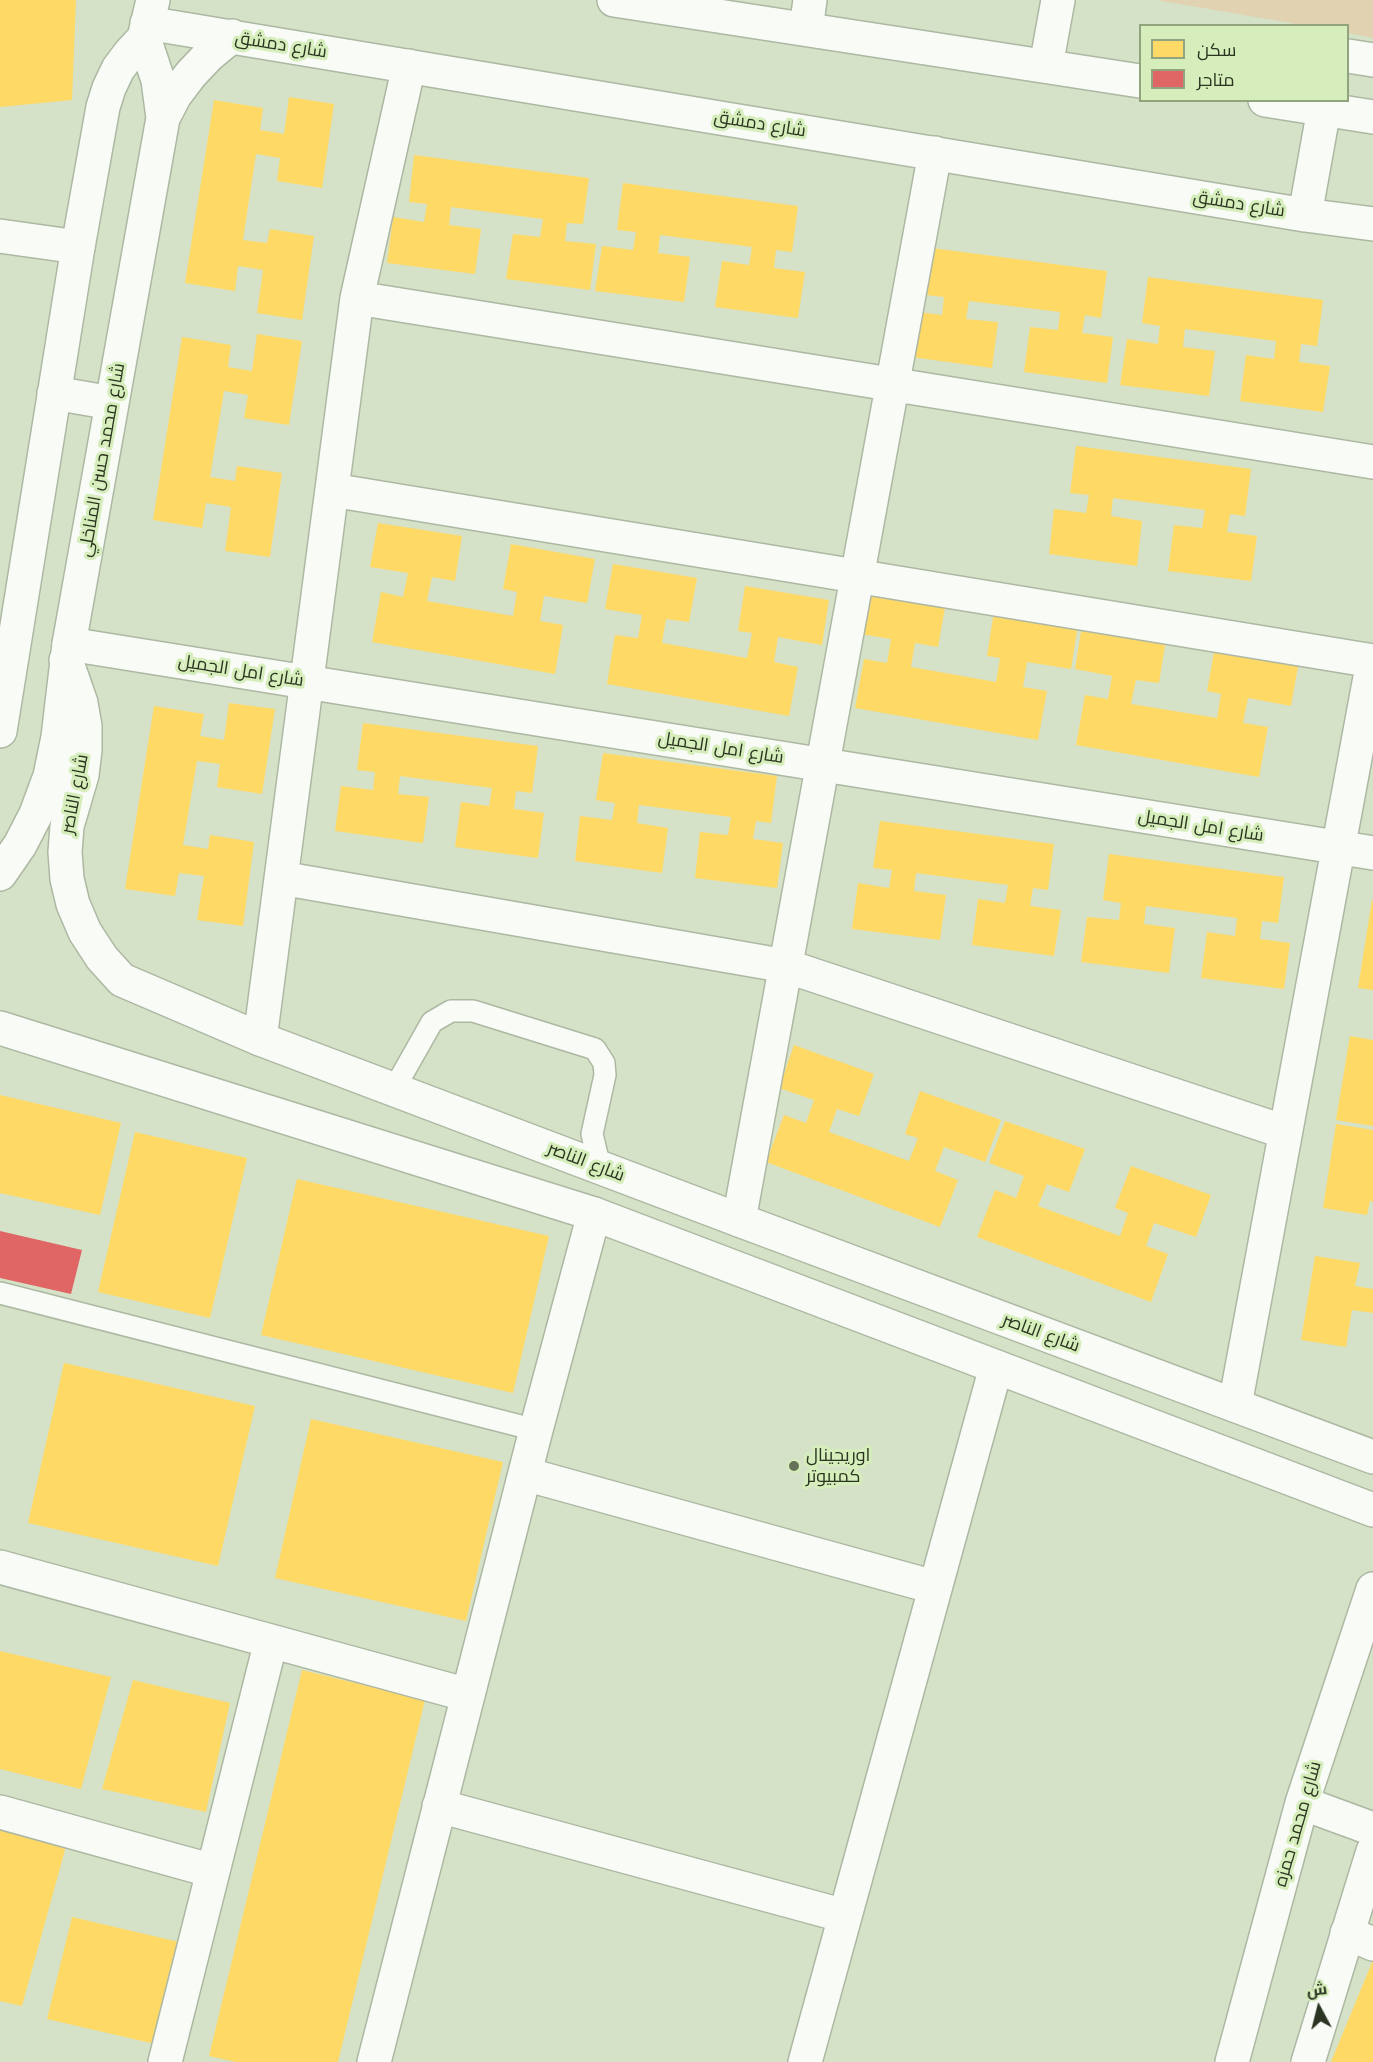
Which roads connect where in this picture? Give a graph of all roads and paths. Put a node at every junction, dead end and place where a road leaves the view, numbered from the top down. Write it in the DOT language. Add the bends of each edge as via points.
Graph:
graph roads {
  1 [pos="614,0"];
  2 [pos="1058,0"];
  3 [pos="808,15"];
  4 [pos="148,20"];
  5 [pos="232,36"];
  6 [pos="1349,56"];
  7 [pos="1373,60"];
  8 [pos="409,66"];
  9 [pos="1046,66"];
  10 [pos="1139,81"];
  11 [pos="1278,102"];
  12 [pos="1324,109"];
  13 [pos="1373,117"];
  14 [pos="164,118"];
  15 [pos="935,153"];
  16 [pos="1305,215"];
  17 [pos="1373,224"];
  18 [pos="0,236"];
  19 [pos="78,247"];
  20 [pos="357,298"];
  21 [pos="893,384"];
  22 [pos="54,393"];
  23 [pos="112,403"];
  24 [pos="1373,462"];
  25 [pos="332,490"];
  26 [pos="858,576"];
  27 [pos="67,652"];
  28 [pos="1373,661"];
  29 [pos="307,682"];
  30 [pos="0,731"];
  31 [pos="823,765"];
  32 [pos="1338,848"];
  33 [pos="1373,854"];
  34 [pos="0,874"];
  35 [pos="281,878"];
  36 [pos="786,966"];
  37 [pos="0,1028"];
  38 [pos="260,1039"];
  39 [pos="394,1089"];
  40 [pos="1286,1132"];
  41 [pos="605,1169"];
  42 [pos="594,1214"];
  43 [pos="739,1220"];
  44 [pos="0,1293"];
  45 [pos="996,1367"];
  46 [pos="1235,1405"];
  47 [pos="536,1430"];
  48 [pos="1373,1457"];
  49 [pos="525,1474"];
  50 [pos="1373,1510"];
  51 [pos="0,1567"];
  52 [pos="934,1587"];
  53 [pos="1373,1589"];
  54 [pos="271,1641"];
  55 [pos="468,1695"];
  56 [pos="1302,1803"];
  57 [pos="439,1806"];
  58 [pos="0,1812"];
  59 [pos="1373,1829"];
  60 [pos="1373,1851"];
  61 [pos="213,1871"];
  62 [pos="845,1916"];
  63 [pos="1360,1939"];
  64 [pos="165,2062"];
  65 [pos="374,2062"];
  66 [pos="805,2062"];
  67 [pos="1232,2062"];
  68 [pos="1308,2062"];
  1 -- 3 [label="street"];
  2 -- 9 [label="street"];
  3 -- 9 [label="street"];
  4 -- 5 [label="street, شارع دمشق"];
  4 -- 14 [label="street, شارع محمد حسن المناخلي"];
  4 -- 19 [label="street" via="109,88 103,107"];
  5 -- 8 [label="street, شارع دمشق"];
  5 -- 14 [label="street" via="191,74"];
  6 -- 7 [label="street"];
  8 -- 15 [label="street, شارع دمشق"];
  8 -- 20 [label="street"];
  9 -- 10 [label="street"];
  11 -- 12 [label="street"];
  12 -- 13 [label="street"];
  12 -- 16 [label="street"];
  14 -- 23 [label="street, شارع محمد حسن المناخلي"];
  15 -- 16 [label="street, شارع دمشق"];
  15 -- 21 [label="street"];
  16 -- 17 [label="street, شارع دمشق"];
  18 -- 19 [label="street"];
  19 -- 22 [label="street"];
  20 -- 21 [label="street"];
  20 -- 25 [label="street"];
  21 -- 24 [label="street"];
  21 -- 26 [label="street"];
  22 -- 23 [label="street"];
  22 -- 30 [label="street"];
  23 -- 27 [label="street, شارع محمد حسن المناخلي"];
  25 -- 26 [label="street"];
  25 -- 29 [label="street"];
  26 -- 28 [label="street"];
  26 -- 31 [label="street"];
  27 -- 29 [label="street, شارع امل الجميل"];
  27 -- 34 [label="street, شارع محمد حسن المناخلي" via="50,776 21,845"];
  27 -- 38 [label="street, شارع الناصر" via="81,703 85,750 82,776 67,826 67,879 85,932 122,980"];
  28 -- 32 [label="street"];
  29 -- 31 [label="street, شارع امل الجميل"];
  29 -- 35 [label="street"];
  31 -- 32 [label="street, شارع امل الجميل"];
  31 -- 36 [label="street"];
  32 -- 33 [label="street, شارع امل الجميل"];
  32 -- 40 [label="street"];
  35 -- 36 [label="street"];
  35 -- 38 [label="street"];
  36 -- 40 [label="street"];
  36 -- 43 [label="street"];
  37 -- 42 [label="street"];
  38 -- 39 [label="street, شارع الناصر"];
  39 -- 41 [label="street, شارع الناصر"];
  39 -- 41 [label="lane" via="432,1022 451,1011 473,1011 595,1049 604,1063 605,1075 592,1134 598,1159"];
  40 -- 46 [label="street"];
  41 -- 43 [label="street, شارع الناصر"];
  42 -- 45 [label="street"];
  42 -- 47 [label="street"];
  43 -- 46 [label="street, شارع الناصر"];
  44 -- 47 [label="lane"];
  45 -- 50 [label="street"];
  45 -- 52 [label="street"];
  46 -- 48 [label="street, شارع الناصر"];
  47 -- 49 [label="street"];
  49 -- 52 [label="street"];
  49 -- 55 [label="street"];
  51 -- 54 [label="street"];
  52 -- 62 [label="street"];
  53 -- 56 [label="street, شارع محمد حمزه"];
  54 -- 55 [label="street"];
  54 -- 61 [label="street"];
  55 -- 57 [label="street"];
  56 -- 59 [label="street"];
  56 -- 67 [label="street, شارع محمد حمزه"];
  57 -- 62 [label="street"];
  57 -- 65 [label="street"];
  58 -- 61 [label="street"];
  60 -- 63 [label="street"];
  61 -- 64 [label="street"];
  62 -- 66 [label="street"];
  63 -- 68 [label="street"];
}
